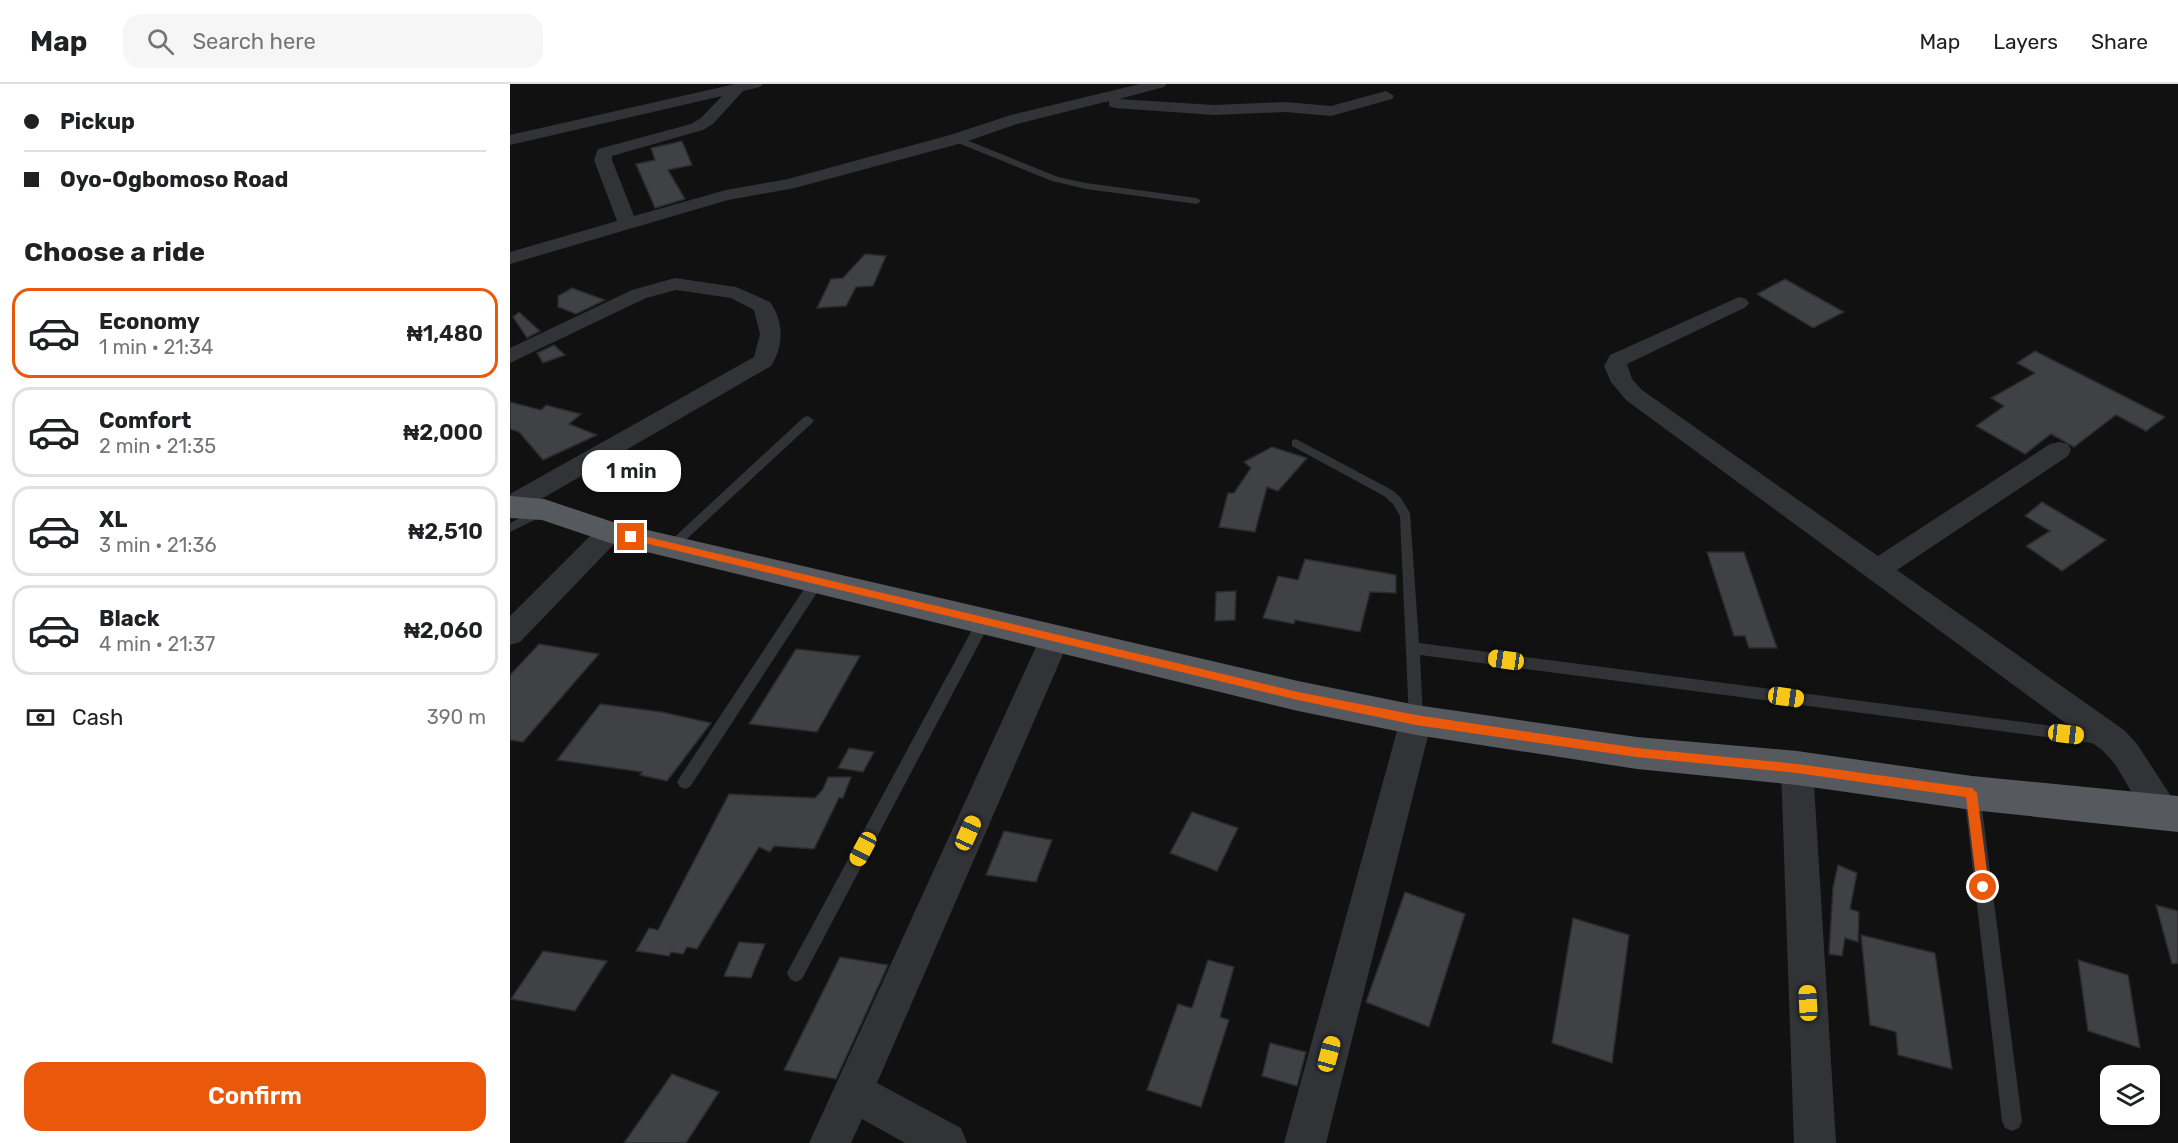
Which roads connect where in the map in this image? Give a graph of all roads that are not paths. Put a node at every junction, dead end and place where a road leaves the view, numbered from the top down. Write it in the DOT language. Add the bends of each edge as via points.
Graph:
graph roads {
  1 [pos="755,84"];
  2 [pos="1159,84"];
  3 [pos="738,88"];
  4 [pos="1386,96"];
  5 [pos="1092,101"];
  6 [pos="956,139"];
  7 [pos="510,140"];
  8 [pos="1197,201"];
  9 [pos="627,223"];
  10 [pos="510,258"];
  11 [pos="1739,303"];
  12 [pos="510,356"];
  13 [pos="808,420"];
  14 [pos="1296,443"];
  15 [pos="2059,450"];
  16 [pos="510,506"];
  17 [pos="544,510"];
  18 [pos="510,528"];
  19 [pos="610,532"];
  20 [pos="672,546"];
  21 [pos="1877,570"];
  22 [pos="817,581"];
  23 [pos="984,621"];
  24 [pos="510,634"];
  25 [pos="1055,638"];
  26 [pos="1412,648"];
  27 [pos="1416,720"];
  28 [pos="2113,740"];
  29 [pos="1797,768"];
  30 [pos="685,782"];
  31 [pos="1972,793"];
  32 [pos="2170,813"];
  33 [pos="796,973"];
  34 [pos="853,1092"];
  35 [pos="2012,1121"];
  36 [pos="830,1143"];
  37 [pos="946,1143"];
  38 [pos="1305,1143"];
  39 [pos="1815,1143"];
  1 -- 3 [label="street"];
  2 -- 5 [label="street"];
  3 -- 7 [label="street"];
  3 -- 9 [label="street" via="697,127 604,153 603,160"];
  4 -- 5 [label="street" via="1331,111 1285,107 1202,110"];
  5 -- 6 [label="street" via="1011,120"];
  6 -- 8 [label="lane" via="1055,178 1086,186"];
  6 -- 9 [label="street"];
  9 -- 10 [label="street"];
  11 -- 21 [label="street" via="1618,360 1617,375 1634,395"];
  12 -- 16 [label="street" via="639,294 675,284 736,293 764,306 769,321 771,346 763,361"];
  13 -- 20 [label="lane"];
  14 -- 26 [label="lane" via="1388,493 1406,516"];
  15 -- 21 [label="street"];
  16 -- 17 [label="highway"];
  17 -- 18 [label="lane"];
  17 -- 19 [label="highway"];
  19 -- 20 [label="highway"];
  19 -- 24 [label="street"];
  20 -- 22 [label="highway"];
  21 -- 28 [label="street"];
  22 -- 23 [label="highway"];
  22 -- 30 [label="lane"];
  23 -- 25 [label="highway"];
  23 -- 33 [label="lane"];
  25 -- 27 [label="highway"];
  25 -- 34 [label="street"];
  26 -- 27 [label="lane"];
  26 -- 28 [label="lane"];
  27 -- 29 [label="highway" via="1637,753"];
  27 -- 38 [label="street"];
  28 -- 32 [label="street"];
  29 -- 31 [label="highway"];
  29 -- 39 [label="street"];
  31 -- 32 [label="highway"];
  31 -- 35 [label="lane"];
  34 -- 36 [label="street"];
  34 -- 37 [label="street"];
}
